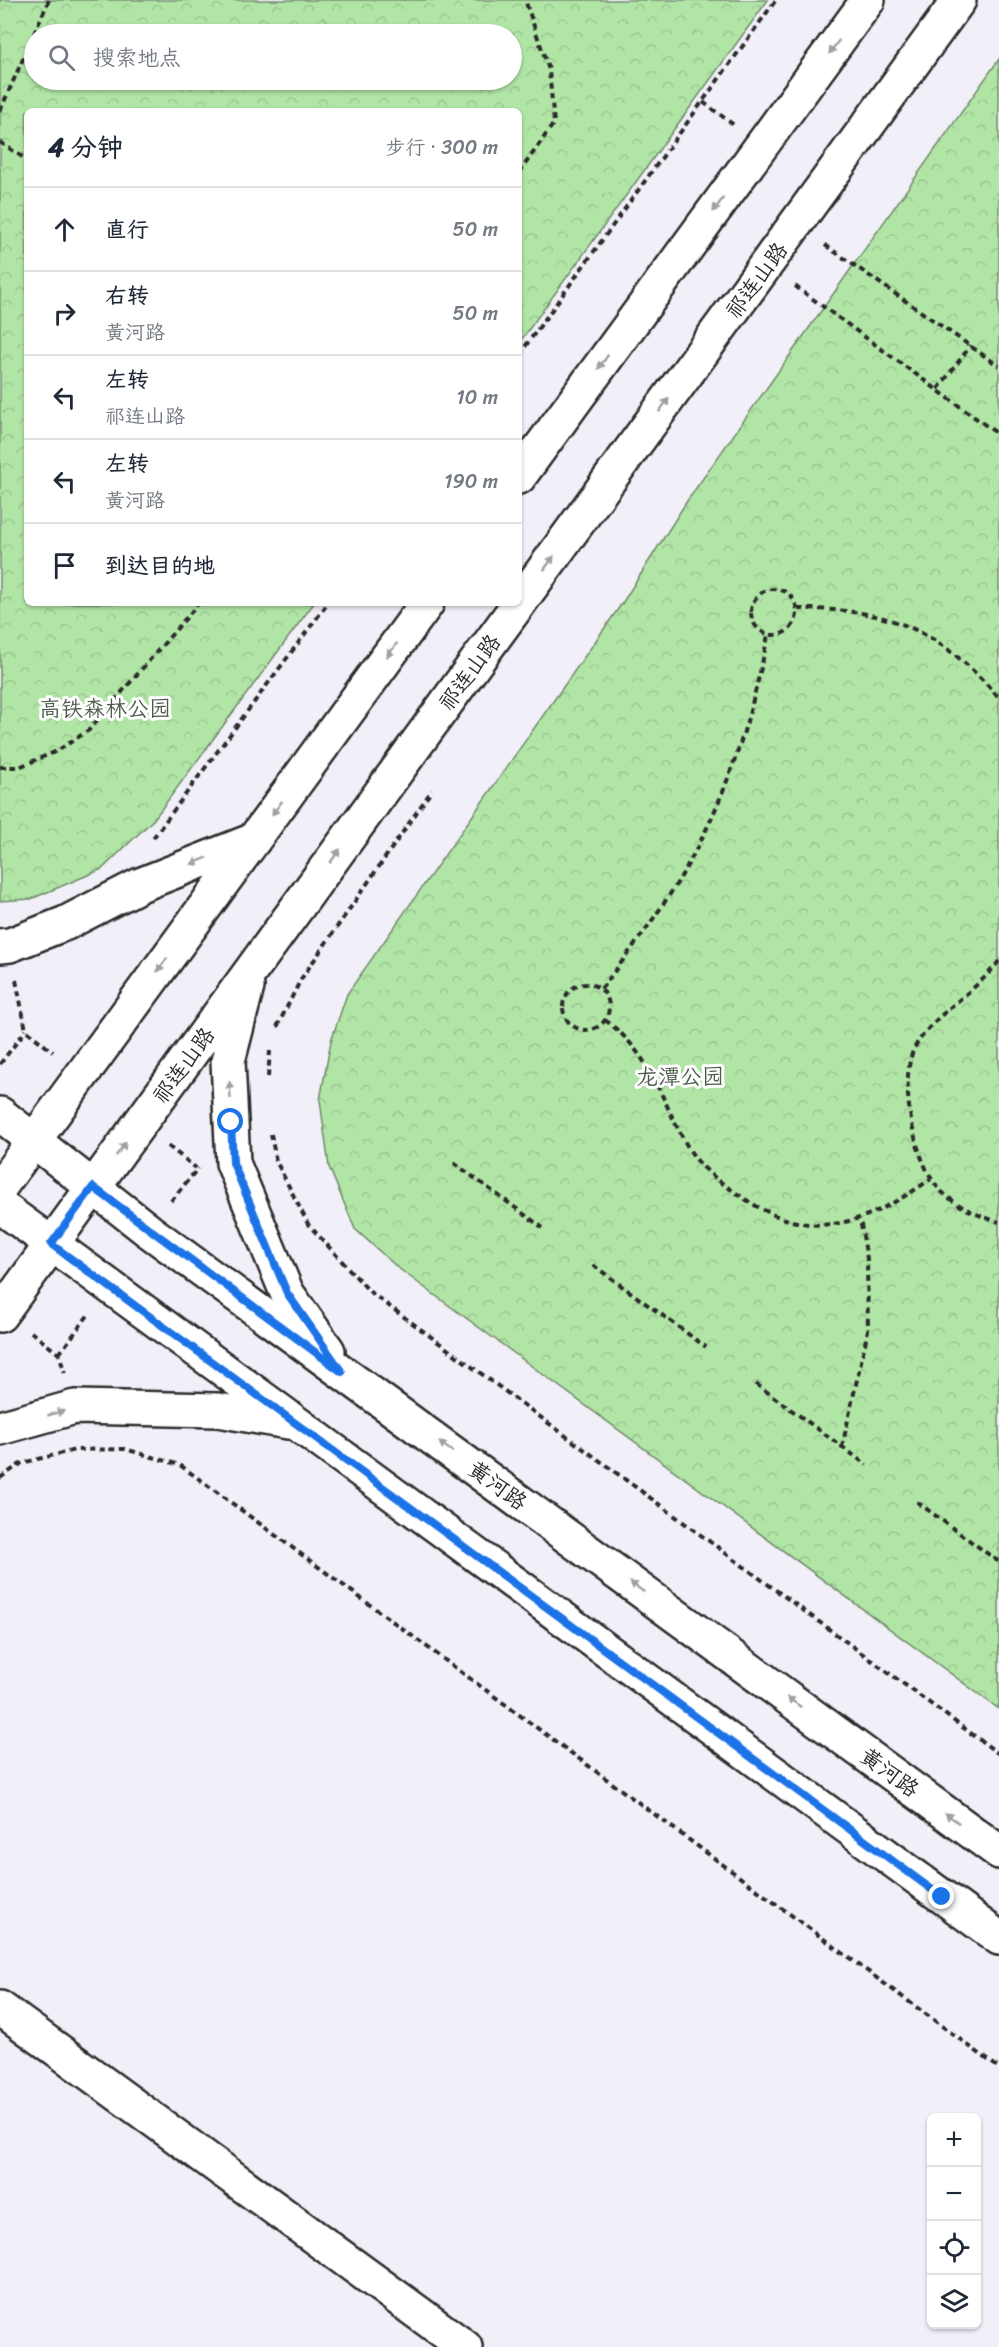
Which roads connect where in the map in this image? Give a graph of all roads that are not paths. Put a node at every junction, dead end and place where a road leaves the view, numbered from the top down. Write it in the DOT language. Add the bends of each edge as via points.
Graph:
graph roads {
  1 [pos="868,0"];
  2 [pos="959,0"];
  3 [pos="522,473"];
  4 [pos="522,599"];
  5 [pos="425,606"];
  6 [pos="517,606"];
  7 [pos="254,840"];
  8 [pos="308,893"];
  9 [pos="0,946"];
  10 [pos="0,1114"];
  11 [pos="34,1141"];
  12 [pos="0,1187"];
  13 [pos="93,1187"];
  14 [pos="0,1206"];
  15 [pos="51,1244"];
  16 [pos="0,1315"];
  17 [pos="342,1372"];
  18 [pos="296,1424"];
  19 [pos="0,1428"];
  20 [pos="999,1852"];
  21 [pos="999,1938"];
  22 [pos="0,2008"];
  23 [pos="465,2347"];
  1 -- 3 [label="main road, one-way"];
  4 -- 2 [label="main road, 祁连山路, one-way"];
  5 -- 7 [label="main road, one-way"];
  8 -- 6 [label="main road, 祁连山路, one-way"];
  7 -- 9 [label="main road, one-way" via="140,885 66,923"];
  7 -- 11 [label="main road, one-way"];
  13 -- 8 [label="main road, 祁连山路, one-way"];
  17 -- 8 [label="main road, one-way" via="287,1293 233,1163 228,1061 252,970"];
  10 -- 11 [label="main road, 黄河路"];
  11 -- 12 [label="main road"];
  11 -- 13 [label="main road, 黄河路"];
  13 -- 15 [label="main road, 祁连山路"];
  13 -- 17 [label="main road, 黄河路"];
  14 -- 15 [label="main road"];
  15 -- 16 [label="main road, 祁连山路"];
  15 -- 18 [label="main road"];
  20 -- 17 [label="main road, 黄河路, one-way"];
  19 -- 18 [label="main road, one-way" via="75,1407 218,1410"];
  18 -- 21 [label="main road"];
  22 -- 23 [label="main road"];
}
